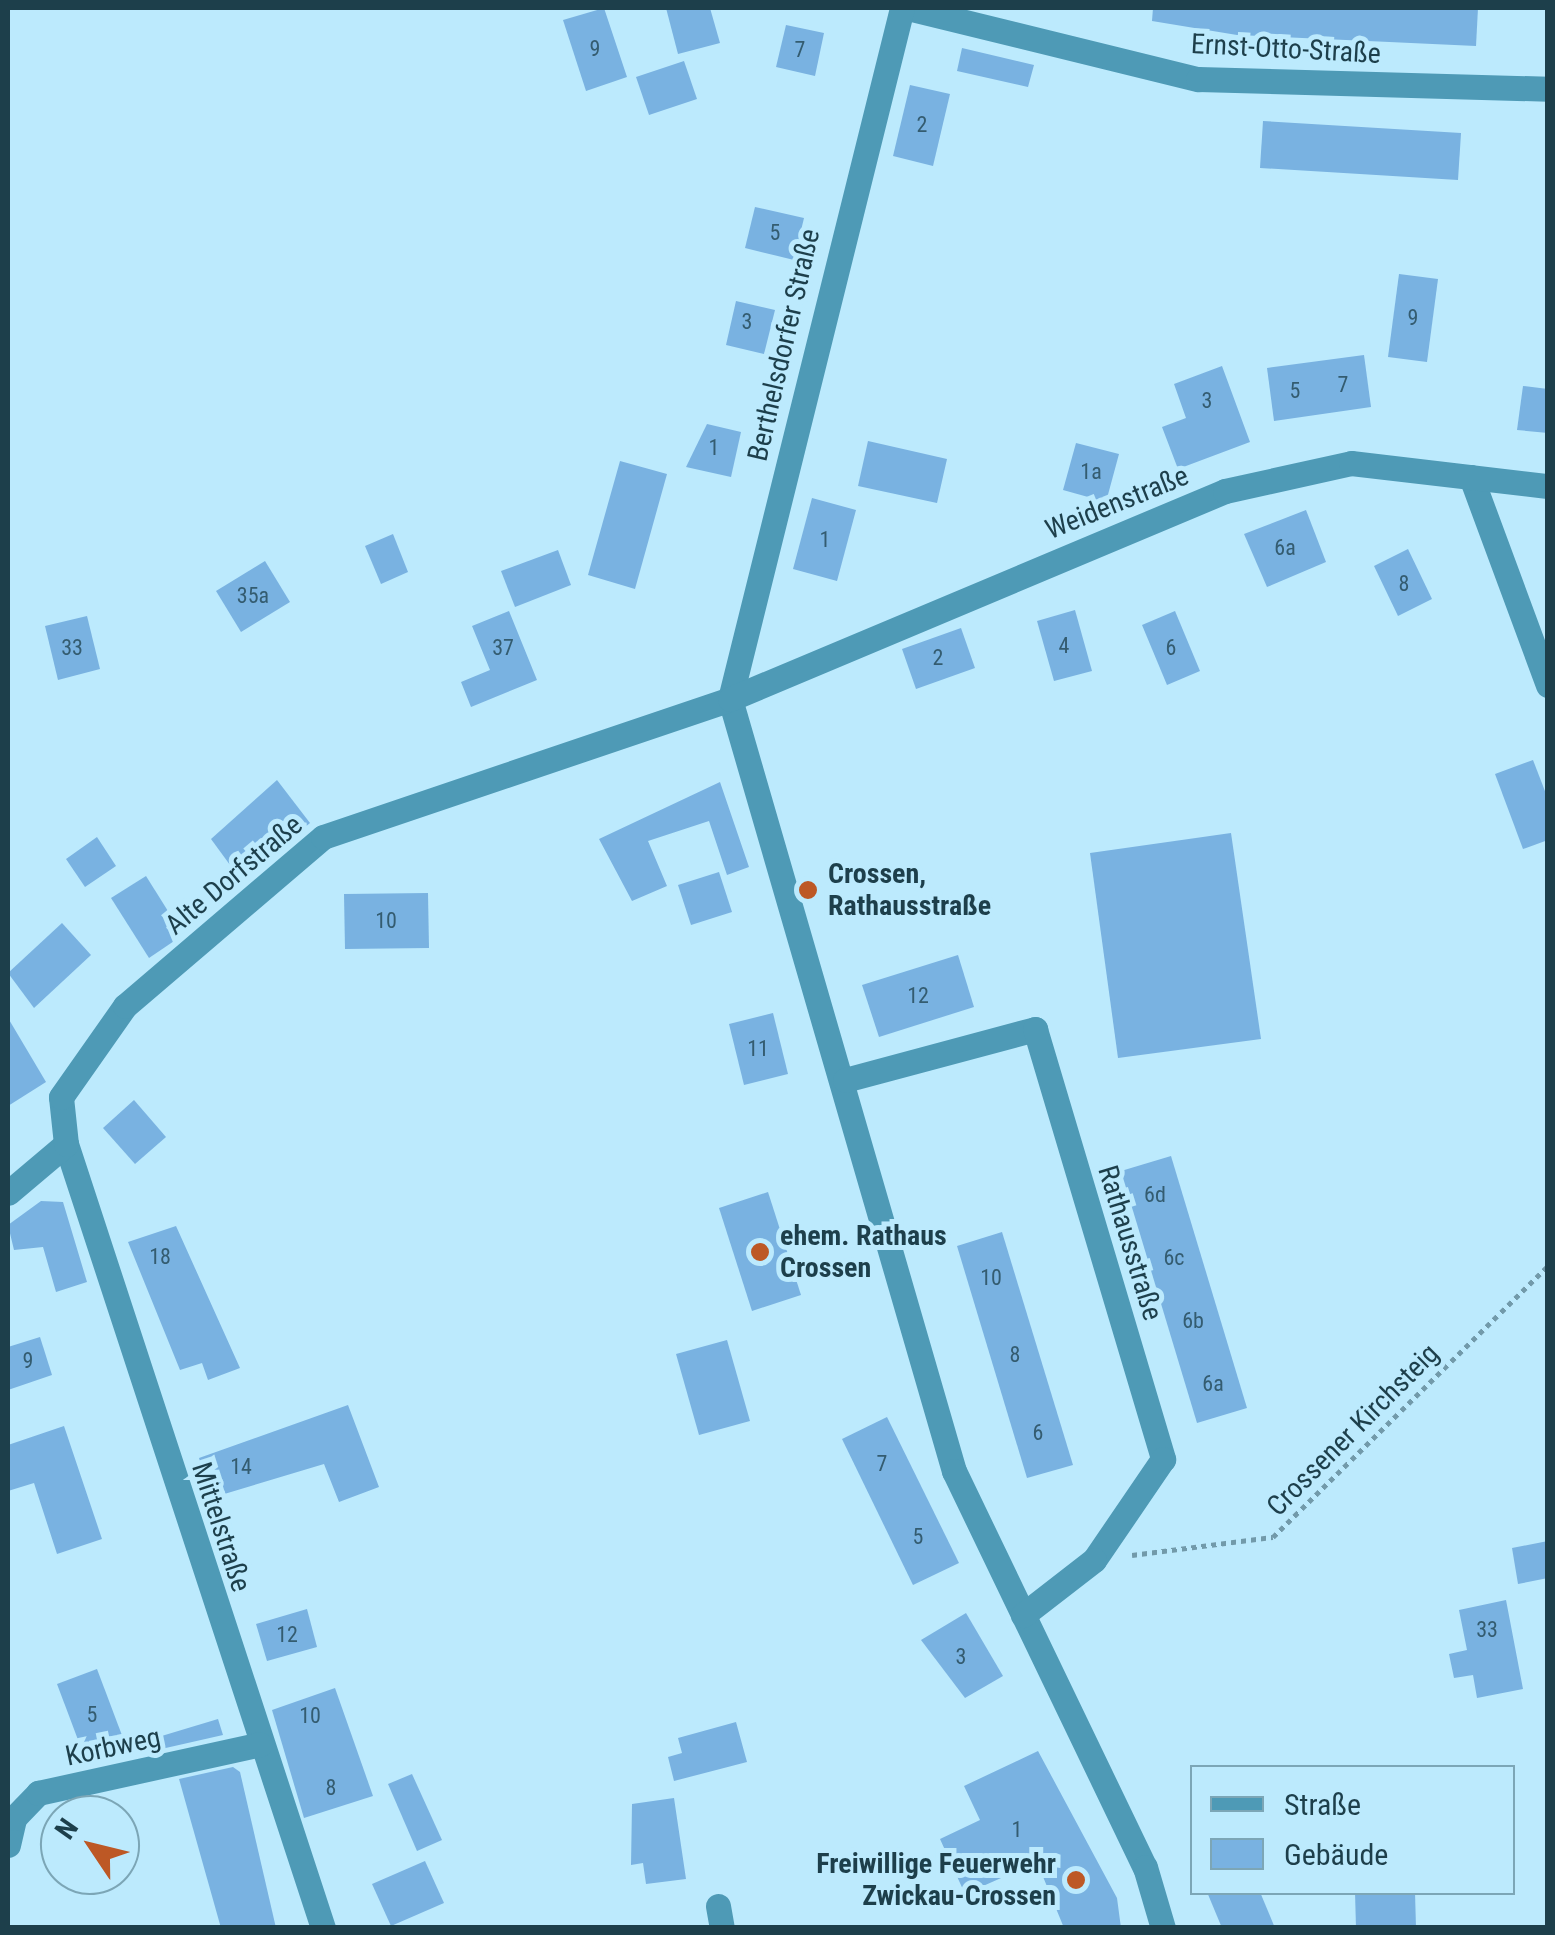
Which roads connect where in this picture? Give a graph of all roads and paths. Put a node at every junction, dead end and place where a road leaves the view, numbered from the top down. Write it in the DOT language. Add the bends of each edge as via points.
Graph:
graph roads {
  1 [pos="905,8"];
  2 [pos="1548,89"];
  3 [pos="1470,477"];
  4 [pos="1548,486"];
  5 [pos="1548,685"];
  6 [pos="730,699"];
  7 [pos="845,1080"];
  8 [pos="66,1144"];
  9 [pos="8,1193"];
  10 [pos="1548,1266"];
  11 [pos="1094,1560"];
  12 [pos="1023,1616"];
  13 [pos="260,1744"];
  14 [pos="8,1845"];
  15 [pos="323,1928"];
  16 [pos="1163,1928"];
  1 -- 2 [label="street, Ernst-Otto-Straße" via="1198,79"];
  1 -- 6 [label="street, Berthelsdorfer Straße"];
  3 -- 4 [label="street, Weidenstraße"];
  3 -- 5 [label="street"];
  3 -- 6 [label="street, Weidenstraße" via="1350,463 1224,492"];
  6 -- 7 [label="street"];
  6 -- 8 [label="street, Alte Dorfstraße" via="324,837 125,1006 60,1097"];
  7 -- 11 [label="street, Rathausstraße" via="1035,1029 1163,1459"];
  7 -- 12 [label="street" via="954,1471"];
  8 -- 9 [label="street"];
  8 -- 13 [label="street, Mittelstraße"];
  10 -- 11 [label="path, Crossener Kirchsteig" via="1273,1538"];
  11 -- 12 [label="street, Rathausstraße"];
  12 -- 16 [label="street" via="1145,1867"];
  13 -- 14 [label="street, Korbweg" via="38,1793 14,1818"];
  13 -- 15 [label="street, Mittelstraße"];
}
